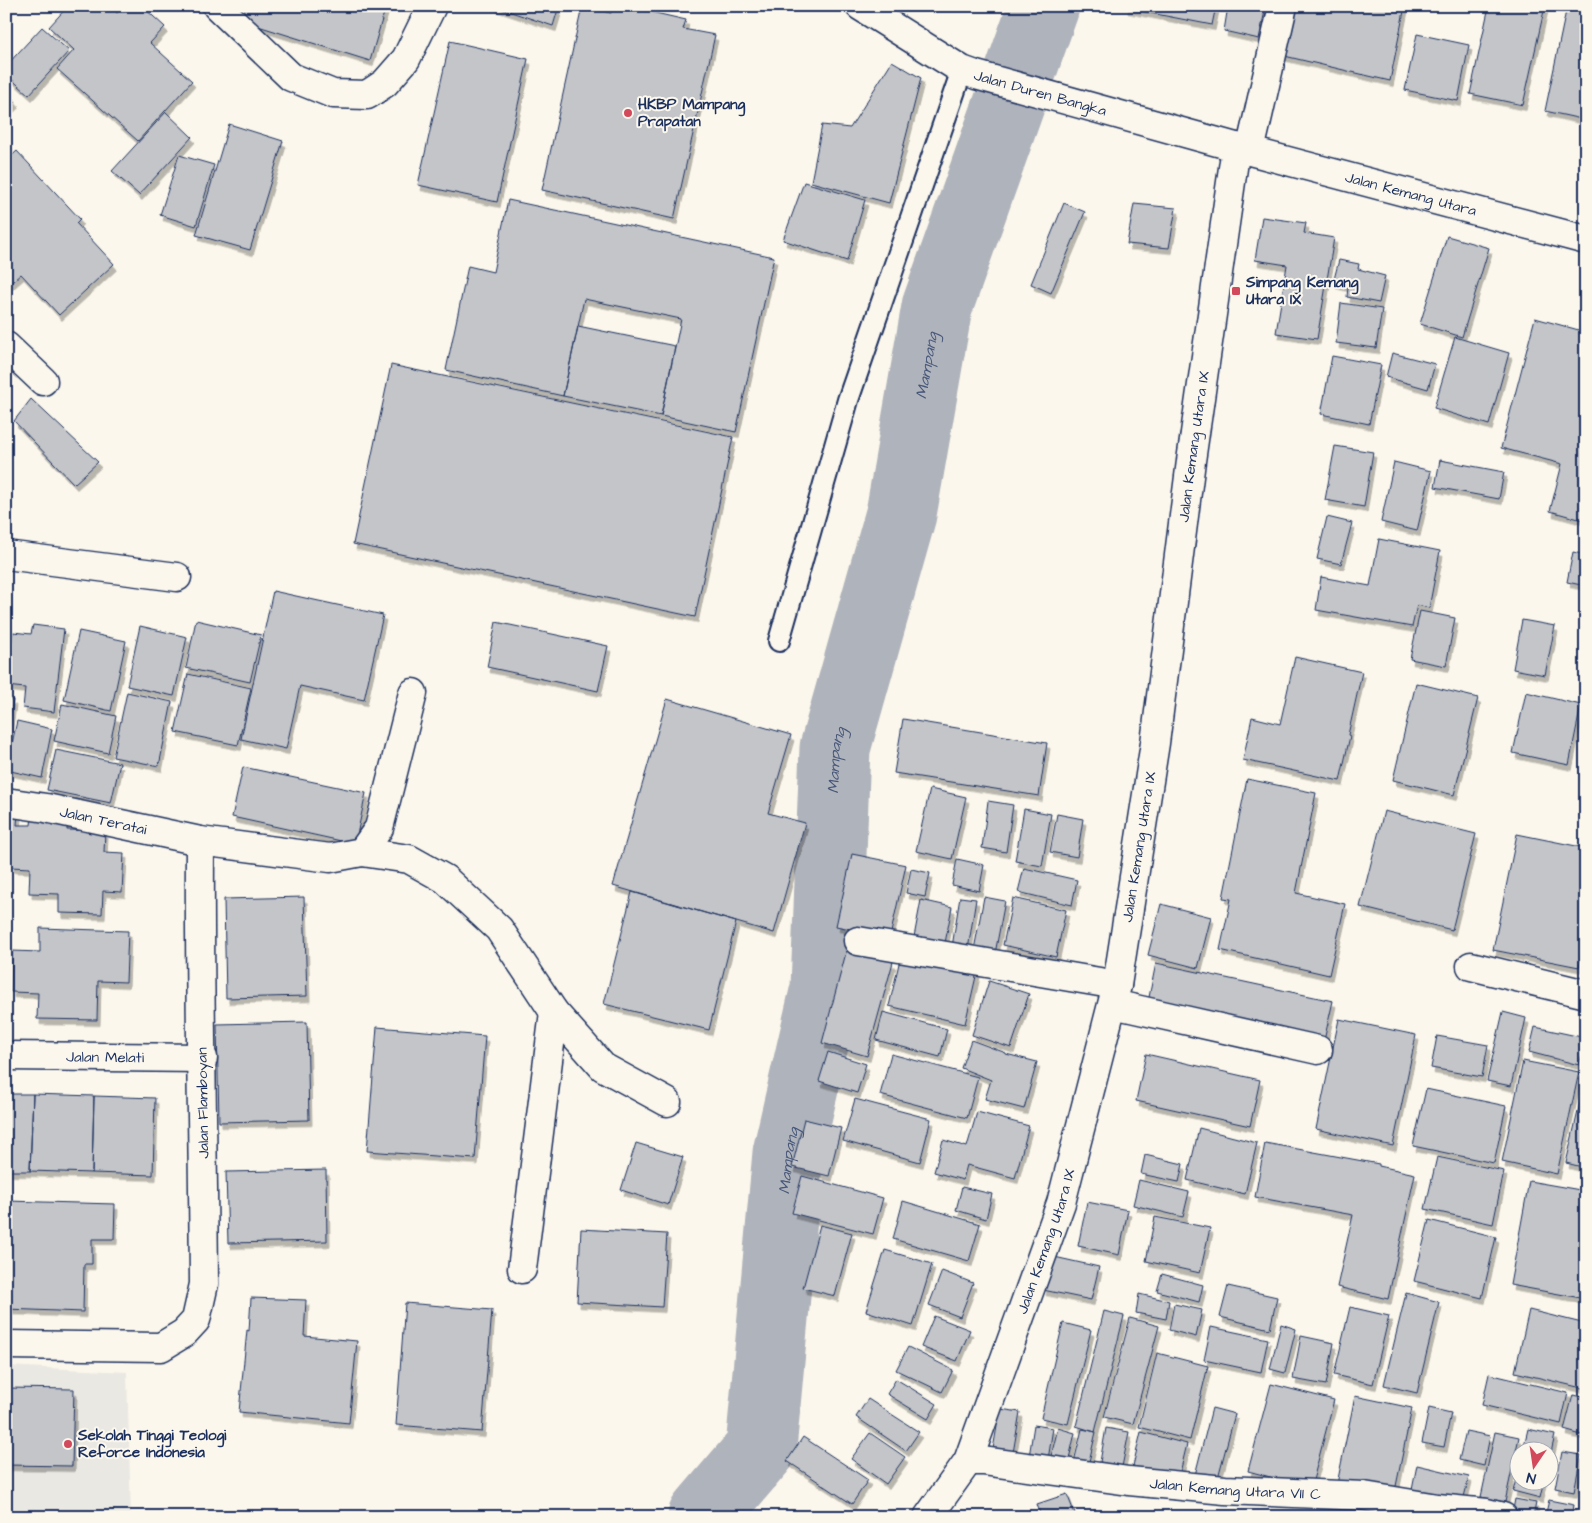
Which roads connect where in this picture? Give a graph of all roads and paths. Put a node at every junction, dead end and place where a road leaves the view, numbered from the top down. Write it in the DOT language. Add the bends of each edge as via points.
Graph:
graph roads {
  1 [pos="217,6"];
  2 [pos="432,6"];
  3 [pos="1283,6"];
  4 [pos="866,8"];
  5 [pos="969,73"];
  6 [pos="1243,149"];
  7 [pos="1586,240"];
  8 [pos="6,346"];
  9 [pos="43,381"];
  10 [pos="6,555"];
  11 [pos="177,577"];
  12 [pos="779,641"];
  13 [pos="413,693"];
  14 [pos="6,802"];
  15 [pos="200,841"];
  16 [pos="362,852"];
  17 [pos="858,941"];
  18 [pos="1470,966"];
  19 [pos="1115,994"];
  20 [pos="1586,994"];
  21 [pos="554,1012"];
  22 [pos="1318,1050"];
  23 [pos="6,1056"];
  24 [pos="202,1058"];
  25 [pos="667,1102"];
  26 [pos="522,1269"];
  27 [pos="6,1346"];
  28 [pos="968,1461"];
  29 [pos="928,1517"];
  30 [pos="1503,1517"];
  1 -- 2 [label="street" via="291,77 334,94 367,95 385,83 406,59"];
  3 -- 6 [label="street, Jalan Kemang Utara IX"];
  4 -- 5 [label="street, Jalan Duren Bangka"];
  5 -- 6 [label="street, Jalan Duren Bangka"];
  5 -- 12 [label="lane" via="848,400"];
  6 -- 7 [label="street, Jalan Kemang Utara"];
  6 -- 19 [label="street, Jalan Kemang Utara IX" via="1191,461 1155,743"];
  8 -- 9 [label="street"];
  10 -- 11 [label="street"];
  13 -- 16 [label="street" via="380,828"];
  14 -- 15 [label="street, Jalan Teratai"];
  15 -- 16 [label="street, Jalan Teratai" via="330,858"];
  15 -- 24 [label="street, Jalan Flamboyan"];
  16 -- 21 [label="street, Jalan Teratai" via="409,859 445,879 499,929"];
  17 -- 19 [label="street"];
  18 -- 20 [label="street"];
  19 -- 22 [label="street"];
  19 -- 28 [label="street, Jalan Kemang Utara IX" via="1061,1203"];
  21 -- 25 [label="street, Jalan Teratai" via="603,1067"];
  21 -- 26 [label="street"];
  23 -- 24 [label="street, Jalan Melati"];
  24 -- 27 [label="street, Jalan Flamboyan" via="204,1284 196,1320 184,1333 161,1347"];
  28 -- 29 [label="street, Jalan Kemang Utara IX"];
  28 -- 30 [label="street, Jalan Kemang Utara VII C" via="1129,1482 1364,1496"];
}
